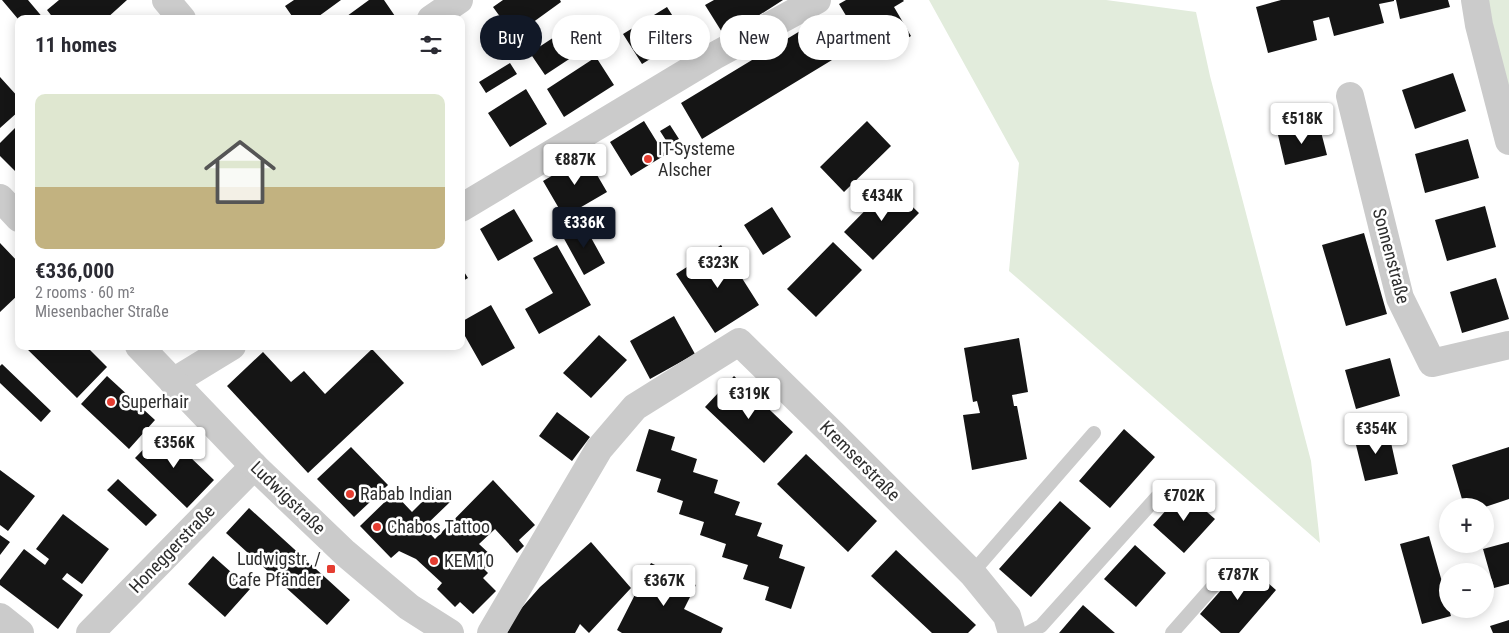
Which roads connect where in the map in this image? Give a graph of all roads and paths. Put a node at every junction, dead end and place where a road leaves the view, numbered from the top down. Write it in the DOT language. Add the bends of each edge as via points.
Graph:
graph roads {
  1 [pos="166,0"];
  2 [pos="459,0"];
  3 [pos="817,0"];
  4 [pos="1475,0"];
  5 [pos="179,15"];
  6 [pos="438,15"];
  7 [pos="1350,96"];
  8 [pos="1509,141"];
  9 [pos="0,198"];
  10 [pos="465,206"];
  11 [pos="15,214"];
  12 [pos="1509,345"];
  13 [pos="143,350"];
  14 [pos="225,350"];
  15 [pos="173,382"];
  16 [pos="1094,433"];
  17 [pos="254,466"];
  18 [pos="1157,497"];
  19 [pos="972,573"];
  20 [pos="1224,574"];
  21 [pos="0,617"];
  22 [pos="437,629"];
  23 [pos="20,633"];
  24 [pos="90,633"];
  25 [pos="491,633"];
  26 [pos="1012,633"];
  27 [pos="1028,633"];
  28 [pos="1172,633"];
  1 -- 5 [label="street"];
  2 -- 6 [label="street"];
  3 -- 10 [label="street" via="714,56"];
  4 -- 8 [label="street"];
  7 -- 12 [label="street, Sonnenstraße" via="1400,298 1432,363"];
  9 -- 11 [label="street"];
  13 -- 15 [label="street, Ludwigstraße"];
  14 -- 15 [label="street"];
  15 -- 17 [label="street, Ludwigstraße"];
  16 -- 19 [label="lane"];
  17 -- 22 [label="street, Ludwigstraße" via="366,572"];
  17 -- 24 [label="street, Honeggerstraße"];
  18 -- 27 [label="lane" via="1041,626"];
  19 -- 25 [label="street, Kremserstraße" via="739,342 635,407 599,449"];
  19 -- 26 [label="street, Kremserstraße" via="1007,616"];
  20 -- 28 [label="lane"];
  21 -- 23 [label="street"];
}
